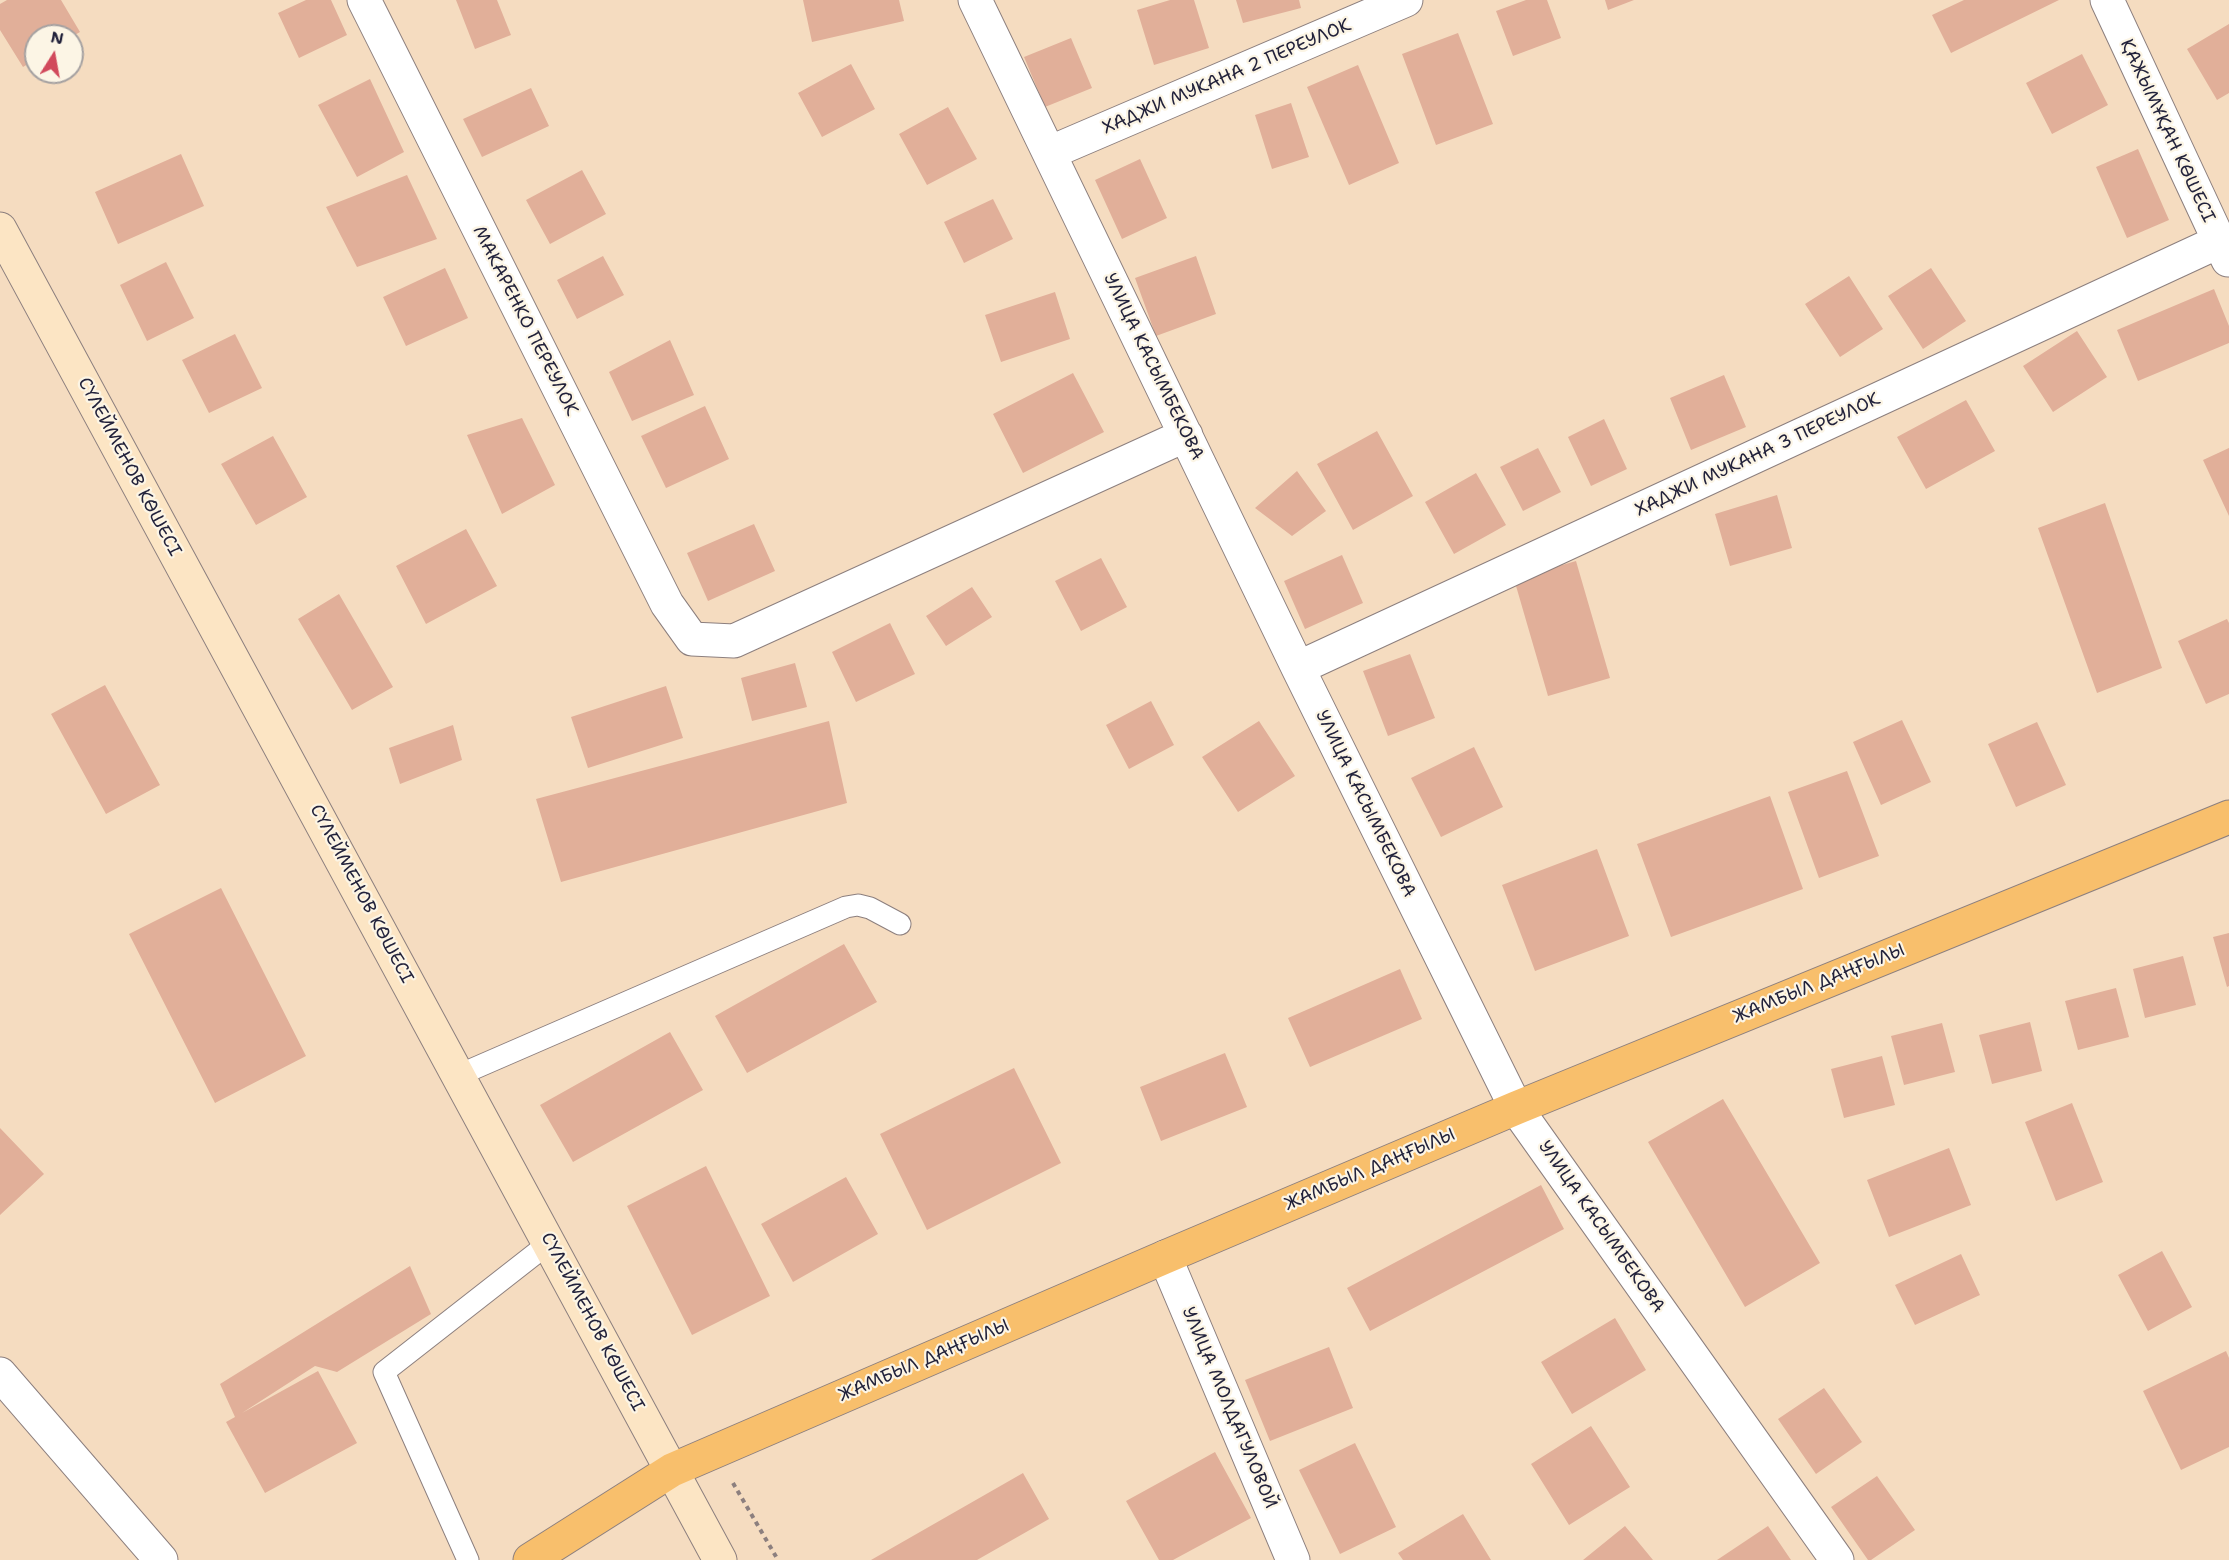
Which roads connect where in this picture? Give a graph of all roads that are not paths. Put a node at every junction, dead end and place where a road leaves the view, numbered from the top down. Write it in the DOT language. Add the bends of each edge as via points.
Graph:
graph roads {
  1 [pos="364,0"];
  2 [pos="975,0"];
  3 [pos="1406,0"];
  4 [pos="2107,0"];
  5 [pos="1048,153"];
  6 [pos="0,229"];
  7 [pos="2224,252"];
  8 [pos="1186,435"];
  9 [pos="1298,668"];
  10 [pos="2229,817"];
  11 [pos="900,924"];
  12 [pos="459,1075"];
  13 [pos="1516,1108"];
  14 [pos="549,1243"];
  15 [pos="1165,1257"];
  16 [pos="0,1374"];
  17 [pos="672,1470"];
  18 [pos="161,1560"];
  19 [pos="468,1560"];
  20 [pos="530,1560"];
  21 [pos="720,1560"];
  22 [pos="1293,1560"];
  23 [pos="1837,1560"];
  1 -- 8 [label="street, МАКАРЕНКО ПЕРЕУЛОК" via="667,604 692,639 734,641"];
  2 -- 5 [label="street, УЛИЦА КАСЫМБЕКОВА"];
  3 -- 5 [label="street, ХАДЖИ МУКАНА 2 ПЕРЕУЛОК"];
  4 -- 7 [label="street, ҚАЖЫМҰҚАН КӨШЕСІ"];
  5 -- 8 [label="street, УЛИЦА КАСЫМБЕКОВА"];
  6 -- 12 [label="main road, СҮЛЕЙМЕНОВ КӨШЕСІ"];
  7 -- 9 [label="street, ХАДЖИ МУКАНА 3 ПЕРЕУЛОК"];
  8 -- 9 [label="street, УЛИЦА КАСЫМБЕКОВА"];
  9 -- 13 [label="street, УЛИЦА КАСЫМБЕКОВА"];
  10 -- 13 [label="main road, ЖАМБЫЛ ДАҢҒЫЛЫ"];
  11 -- 12 [label="lane" via="870,908 846,907"];
  12 -- 14 [label="main road, СҮЛЕЙМЕНОВ КӨШЕСІ"];
  13 -- 15 [label="main road, ЖАМБЫЛ ДАҢҒЫЛЫ"];
  13 -- 23 [label="street, УЛИЦА КАСЫМБЕКОВА"];
  14 -- 17 [label="main road, СҮЛЕЙМЕНОВ КӨШЕСІ"];
  14 -- 19 [label="lane" via="384,1372"];
  15 -- 17 [label="main road, ЖАМБЫЛ ДАҢҒЫЛЫ"];
  15 -- 22 [label="street, УЛИЦА МОЛДАГУЛОВОЙ"];
  16 -- 18 [label="street"];
  17 -- 20 [label="main road, ЖАМБЫЛ ДАҢҒЫЛЫ"];
  17 -- 21 [label="main road, СҮЛЕЙМЕНОВ КӨШЕСІ"];
}
